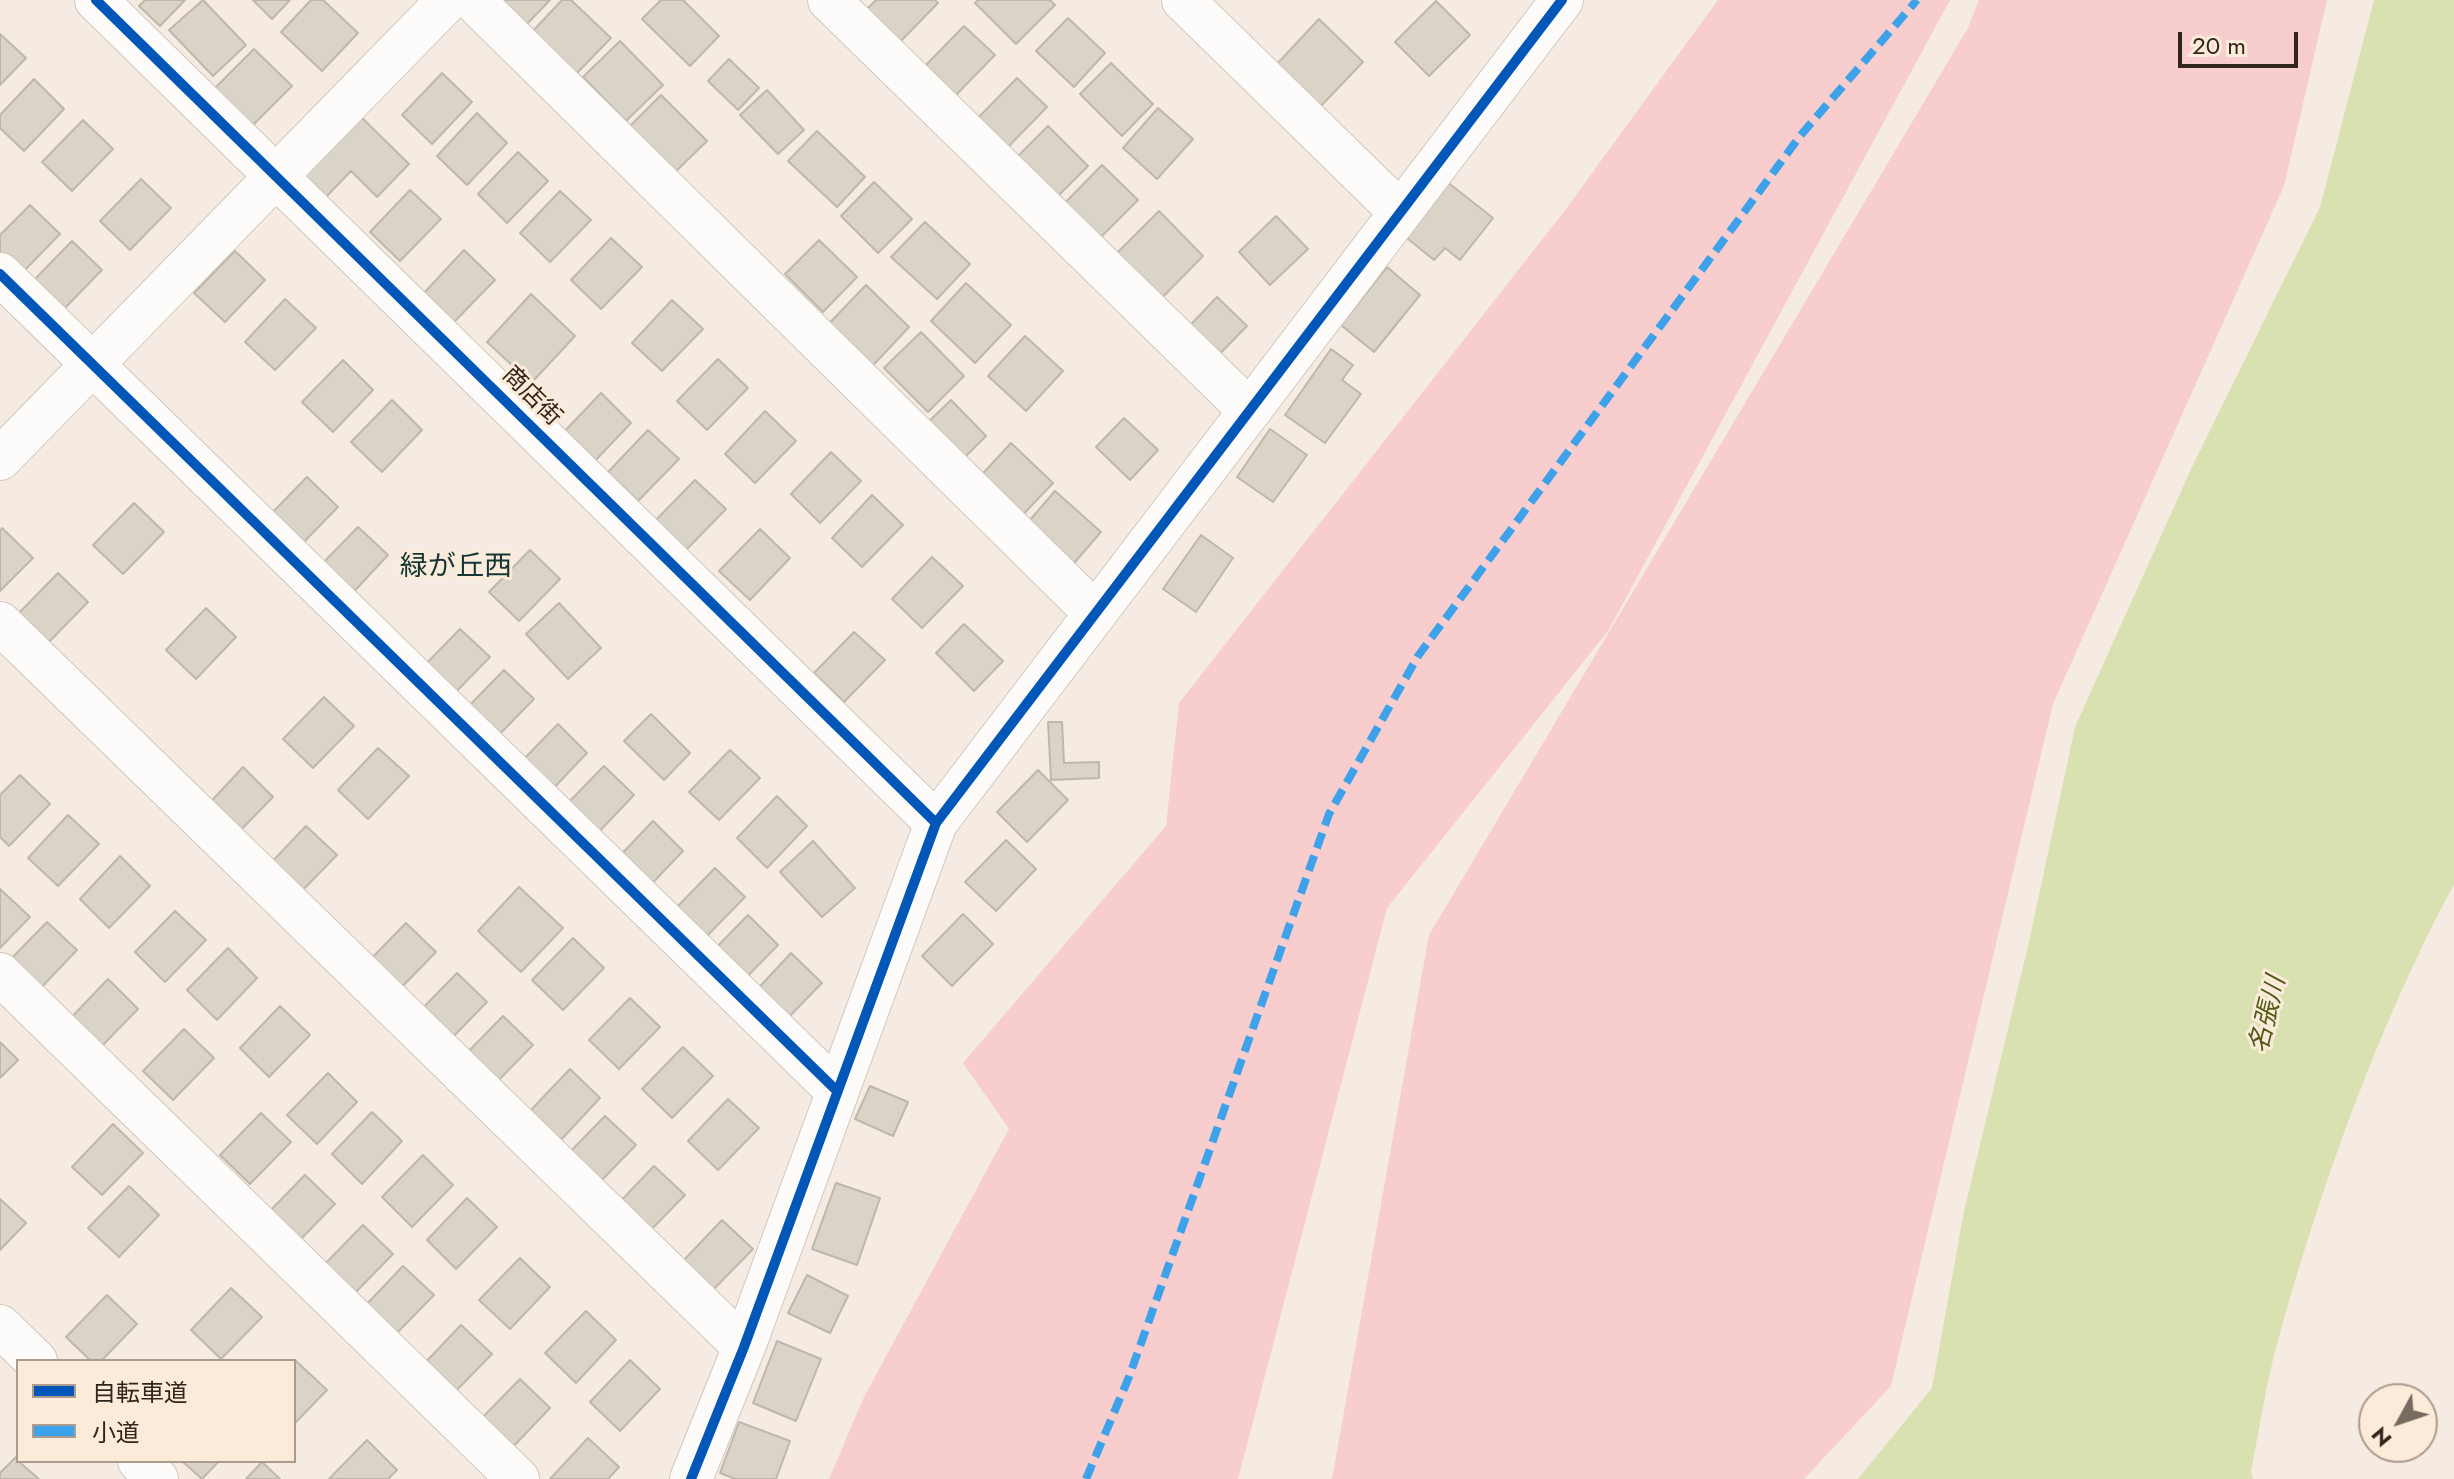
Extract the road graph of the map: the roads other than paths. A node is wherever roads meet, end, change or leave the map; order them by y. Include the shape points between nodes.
1 (96, 0) edge
2 (448, 0) edge
3 (473, 0) edge
4 (829, 0) edge
5 (1183, 0) edge
6 (1552, 4) edge
7 (277, 175) junction
8 (1400, 212) junction
9 (0, 274) edge
10 (93, 364) junction
11 (1250, 411) junction
12 (0, 459) edge
13 (1094, 612) junction
14 (0, 623) edge
15 (936, 823) junction
16 (0, 974) edge
17 (836, 1090) junction
18 (0, 1326) edge
19 (744, 1347) junction
20 (34, 1359) edge
21 (141, 1463) edge
22 (157, 1479) edge
23 (518, 1479) edge
24 (691, 1479) edge

1 - 7 street, 商店街
2 - 7 street
3 - 13 street
4 - 11 street
5 - 8 street
6 - 8 street
7 - 10 street
7 - 15 street, 商店街
8 - 11 street
9 - 10 street
10 - 12 street
10 - 17 street
11 - 13 street
13 - 15 street
14 - 19 street
15 - 17 street
16 - 23 street
17 - 19 street
18 - 20 street
19 - 24 street
21 - 22 street

